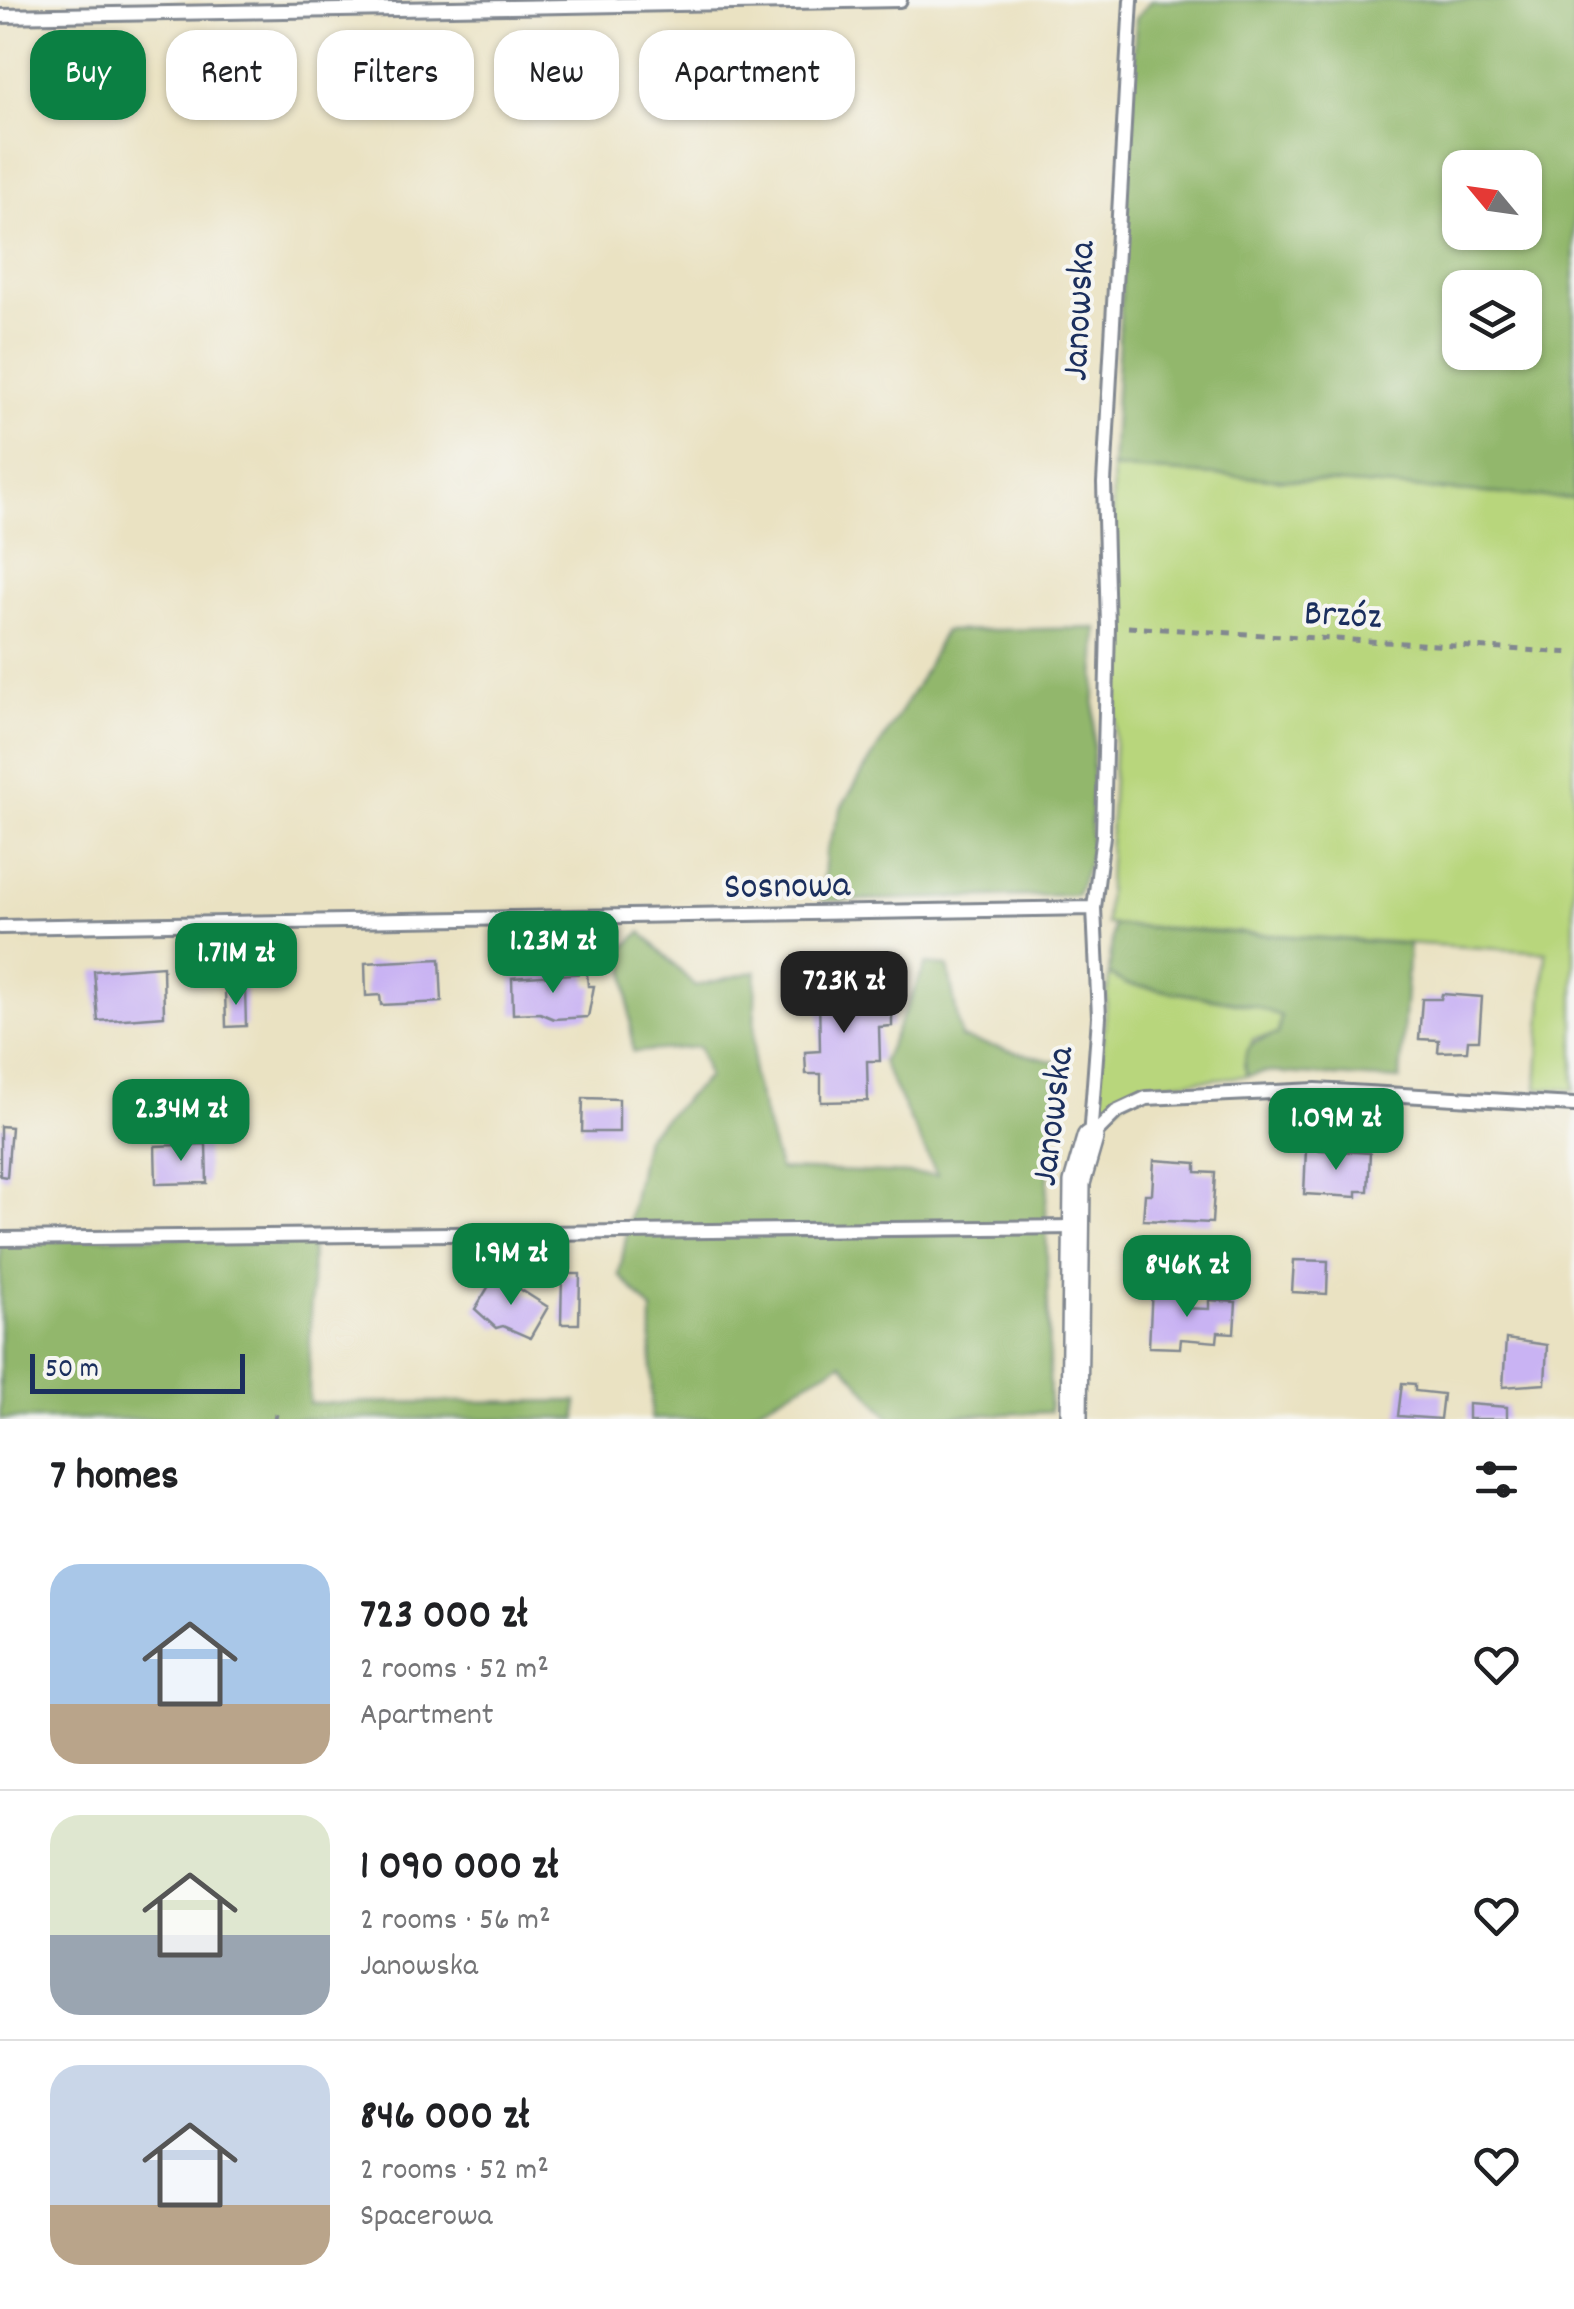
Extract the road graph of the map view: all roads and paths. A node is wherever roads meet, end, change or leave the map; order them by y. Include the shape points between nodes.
1 (900, 0) edge
2 (1131, 0) edge
3 (0, 16) edge
4 (1108, 626) junction
5 (1574, 652) edge
6 (1094, 908) junction
7 (0, 927) edge
8 (1574, 1105) edge
9 (1090, 1138) junction
10 (1076, 1227) junction
11 (0, 1239) edge
12 (1074, 1419) edge

1 - 3 lane
2 - 4 lane, Janowska via 1104,482
4 - 5 path, Brzóz
4 - 6 lane, Janowska
6 - 7 lane, Sosnowa
6 - 9 lane, Janowska via 1099,1017
8 - 9 lane via 1316,1090 1146,1098 1116,1112
9 - 10 street, Janowska via 1077,1183
10 - 11 lane, Janowska
10 - 12 street

